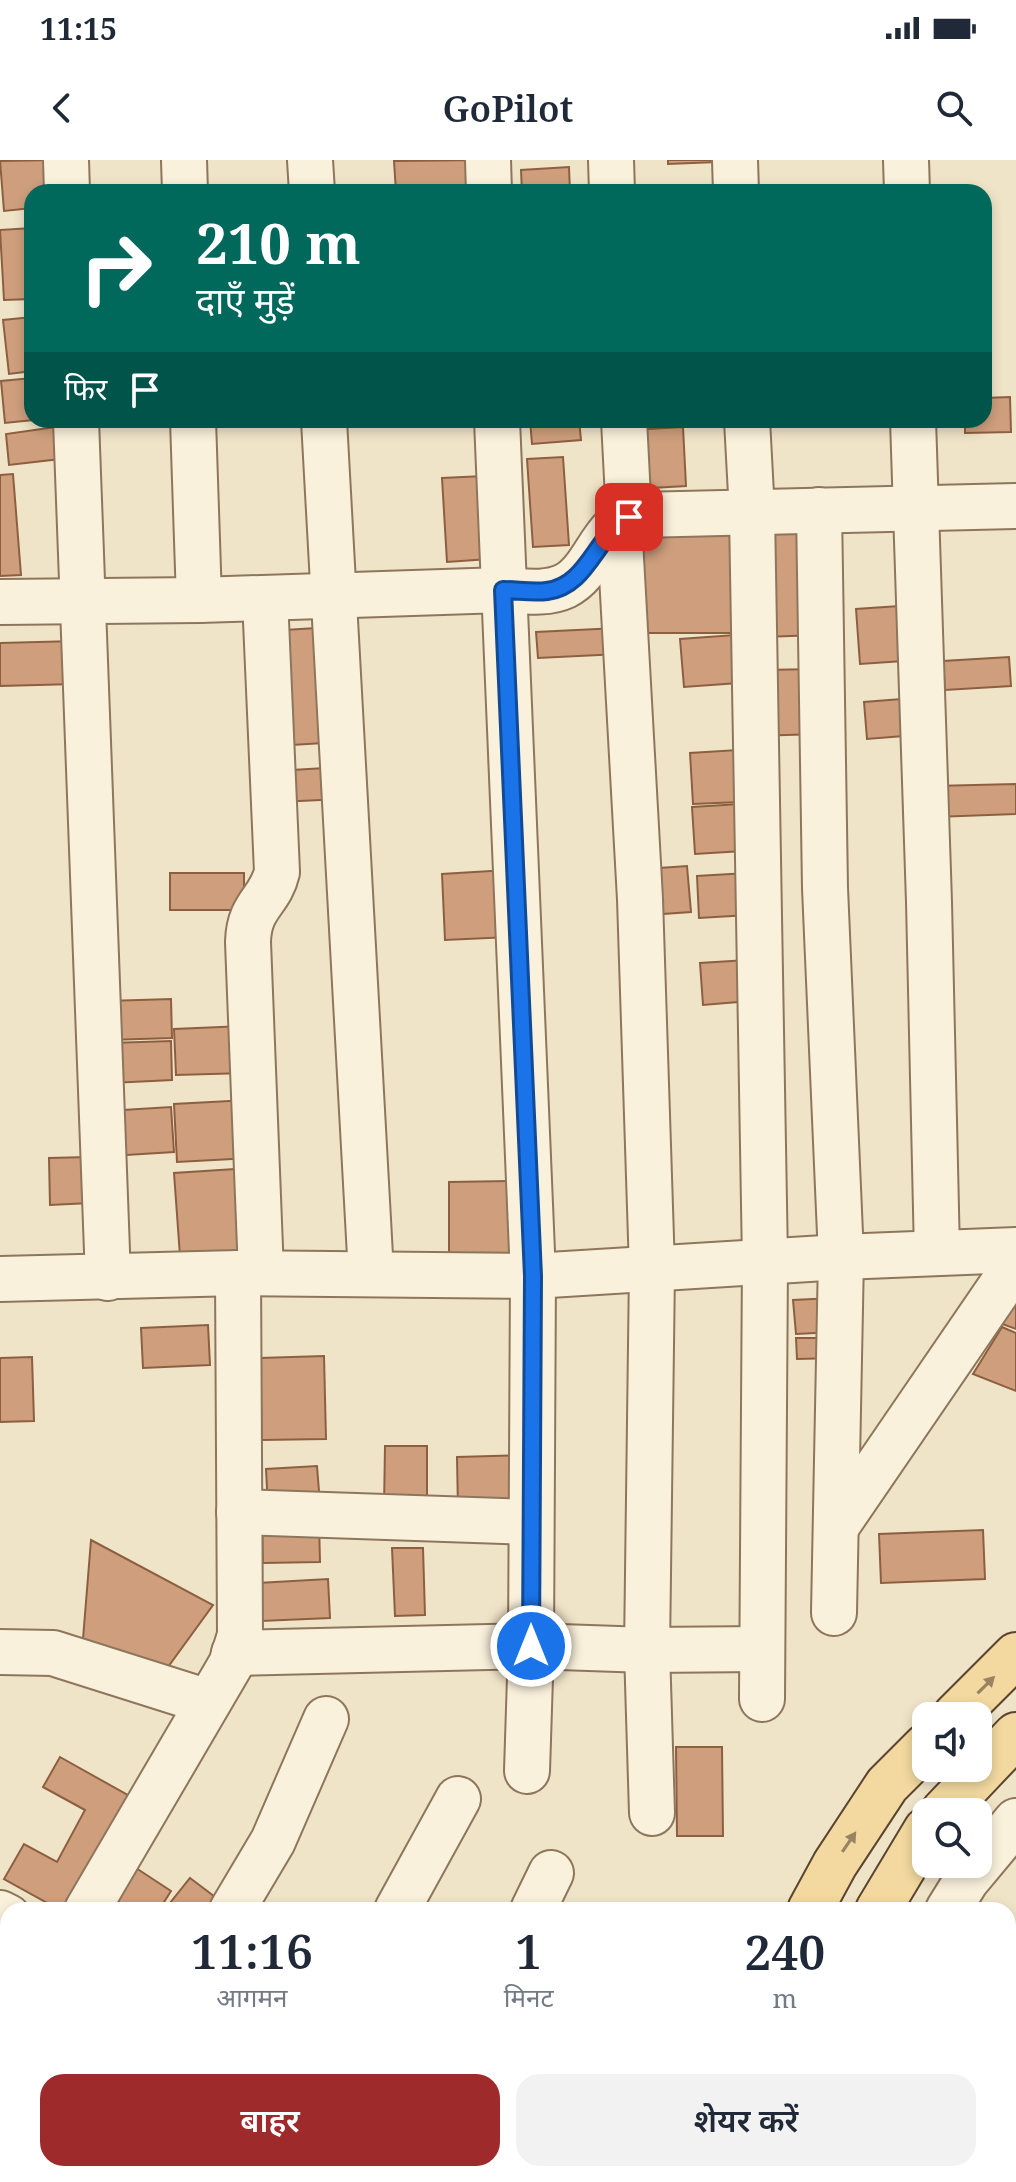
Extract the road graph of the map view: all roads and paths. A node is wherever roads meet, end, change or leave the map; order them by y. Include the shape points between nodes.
1 (66, 160) edge
2 (184, 160) edge
3 (310, 160) edge
4 (488, 160) edge
5 (611, 160) edge
6 (735, 160) edge
7 (906, 160) edge
8 (67, 184) edge
9 (185, 184) edge
10 (312, 184) edge
11 (489, 184) edge
12 (612, 184) edge
13 (736, 184) edge
14 (907, 184) edge
15 (76, 428) edge
16 (193, 428) edge
17 (324, 428) edge
18 (497, 428) edge
19 (624, 428) edge
20 (747, 428) edge
21 (913, 428) edge
22 (1016, 506) edge
23 (916, 508) junction
24 (819, 510) junction
25 (752, 513) junction
26 (624, 519) junction
27 (503, 590) junction
28 (333, 595) junction
29 (265, 598) junction
30 (199, 600) junction
31 (0, 602) edge
32 (83, 602) junction
33 (1016, 1250) edge
34 (937, 1253) junction
35 (841, 1257) junction
36 (765, 1261) junction
37 (1016, 1264) edge
38 (652, 1269) junction
39 (250, 1273) junction
40 (371, 1274) junction
41 (533, 1276) junction
42 (108, 1278) junction
43 (0, 1279) edge
44 (239, 1512) junction
45 (531, 1522) junction
46 (836, 1527) junction
47 (834, 1613) dead end
48 (531, 1646) junction
49 (762, 1649) junction
50 (647, 1650) junction
51 (0, 1652) edge
52 (234, 1653) junction
53 (1016, 1655) edge
54 (762, 1699) dead end
55 (208, 1702) junction
56 (969, 1702) edge
57 (326, 1719) dead end
58 (1016, 1735) edge
59 (912, 1760) edge
60 (527, 1771) dead end
61 (956, 1798) edge
62 (458, 1799) dead end
63 (652, 1813) dead end
64 (1016, 1821) edge
65 (912, 1853) edge
66 (92, 1902) edge
67 (237, 1902) edge
68 (401, 1902) edge
69 (814, 1902) edge
70 (883, 1902) edge
71 (953, 1902) edge
72 (0, 1913) edge
73 (0, 1920) edge

1 - 8 street
2 - 9 street
3 - 10 street
4 - 11 street
5 - 12 street
6 - 13 street
7 - 14 street
15 - 32 street
16 - 30 street
17 - 28 street
18 - 27 street
19 - 26 street
20 - 25 street
21 - 23 street
22 - 23 street
23 - 24 street
23 - 34 street
24 - 25 street
24 - 35 street via 825,888
25 - 26 street
25 - 36 street
26 - 27 street via 566,585 546,591
26 - 38 street
27 - 28 street
27 - 41 street
28 - 29 street
28 - 40 street
29 - 30 street
29 - 39 street via 277,872 273,887 250,919 248,942
30 - 32 street
31 - 32 street
32 - 42 street
33 - 34 street
34 - 35 street
35 - 36 street
35 - 46 street
36 - 38 street
36 - 49 street
37 - 46 street
38 - 41 street
38 - 50 street
39 - 40 street
39 - 42 street
39 - 44 street
40 - 41 street
41 - 45 street
42 - 43 street
44 - 45 street
44 - 52 street via 240,1635
45 - 48 street
46 - 47 street
48 - 50 street
48 - 52 street
48 - 60 street
49 - 50 street
49 - 54 street
50 - 63 street
51 - 55 street via 53,1653
52 - 55 street
56 -> 53 main road
55 - 66 street
57 - 67 street via 273,1841
58 - 61 main road
69 -> 59 main road via 887,1785
62 - 68 street
64 - 71 street
65 - 70 main road
72 - 73 street

